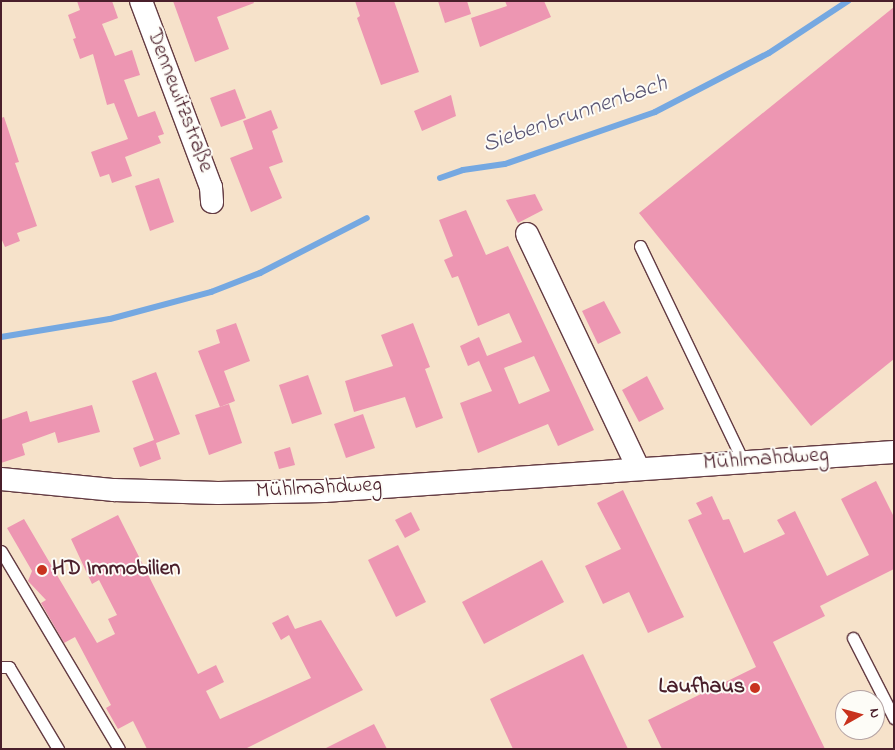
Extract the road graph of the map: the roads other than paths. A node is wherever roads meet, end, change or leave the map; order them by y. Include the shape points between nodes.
1 (141, 1) edge
2 (212, 202) dead end
3 (527, 234) dead end
4 (640, 246) dead end
5 (894, 452) edge
6 (743, 462) junction
7 (638, 468) junction
8 (1, 479) edge
9 (1, 551) edge
10 (852, 638) dead end
11 (1, 667) edge
12 (894, 718) edge
13 (58, 749) edge
14 (119, 749) edge

1 - 2 street, Dennewitzstraße via 211,186
3 - 7 street
4 - 6 lane
5 - 6 street, Mühlmahdweg
6 - 7 street, Mühlmahdweg
7 - 8 street, Mühlmahdweg via 324,491 227,493 114,490
9 - 14 lane
10 - 12 lane
11 - 13 lane via 9,667

